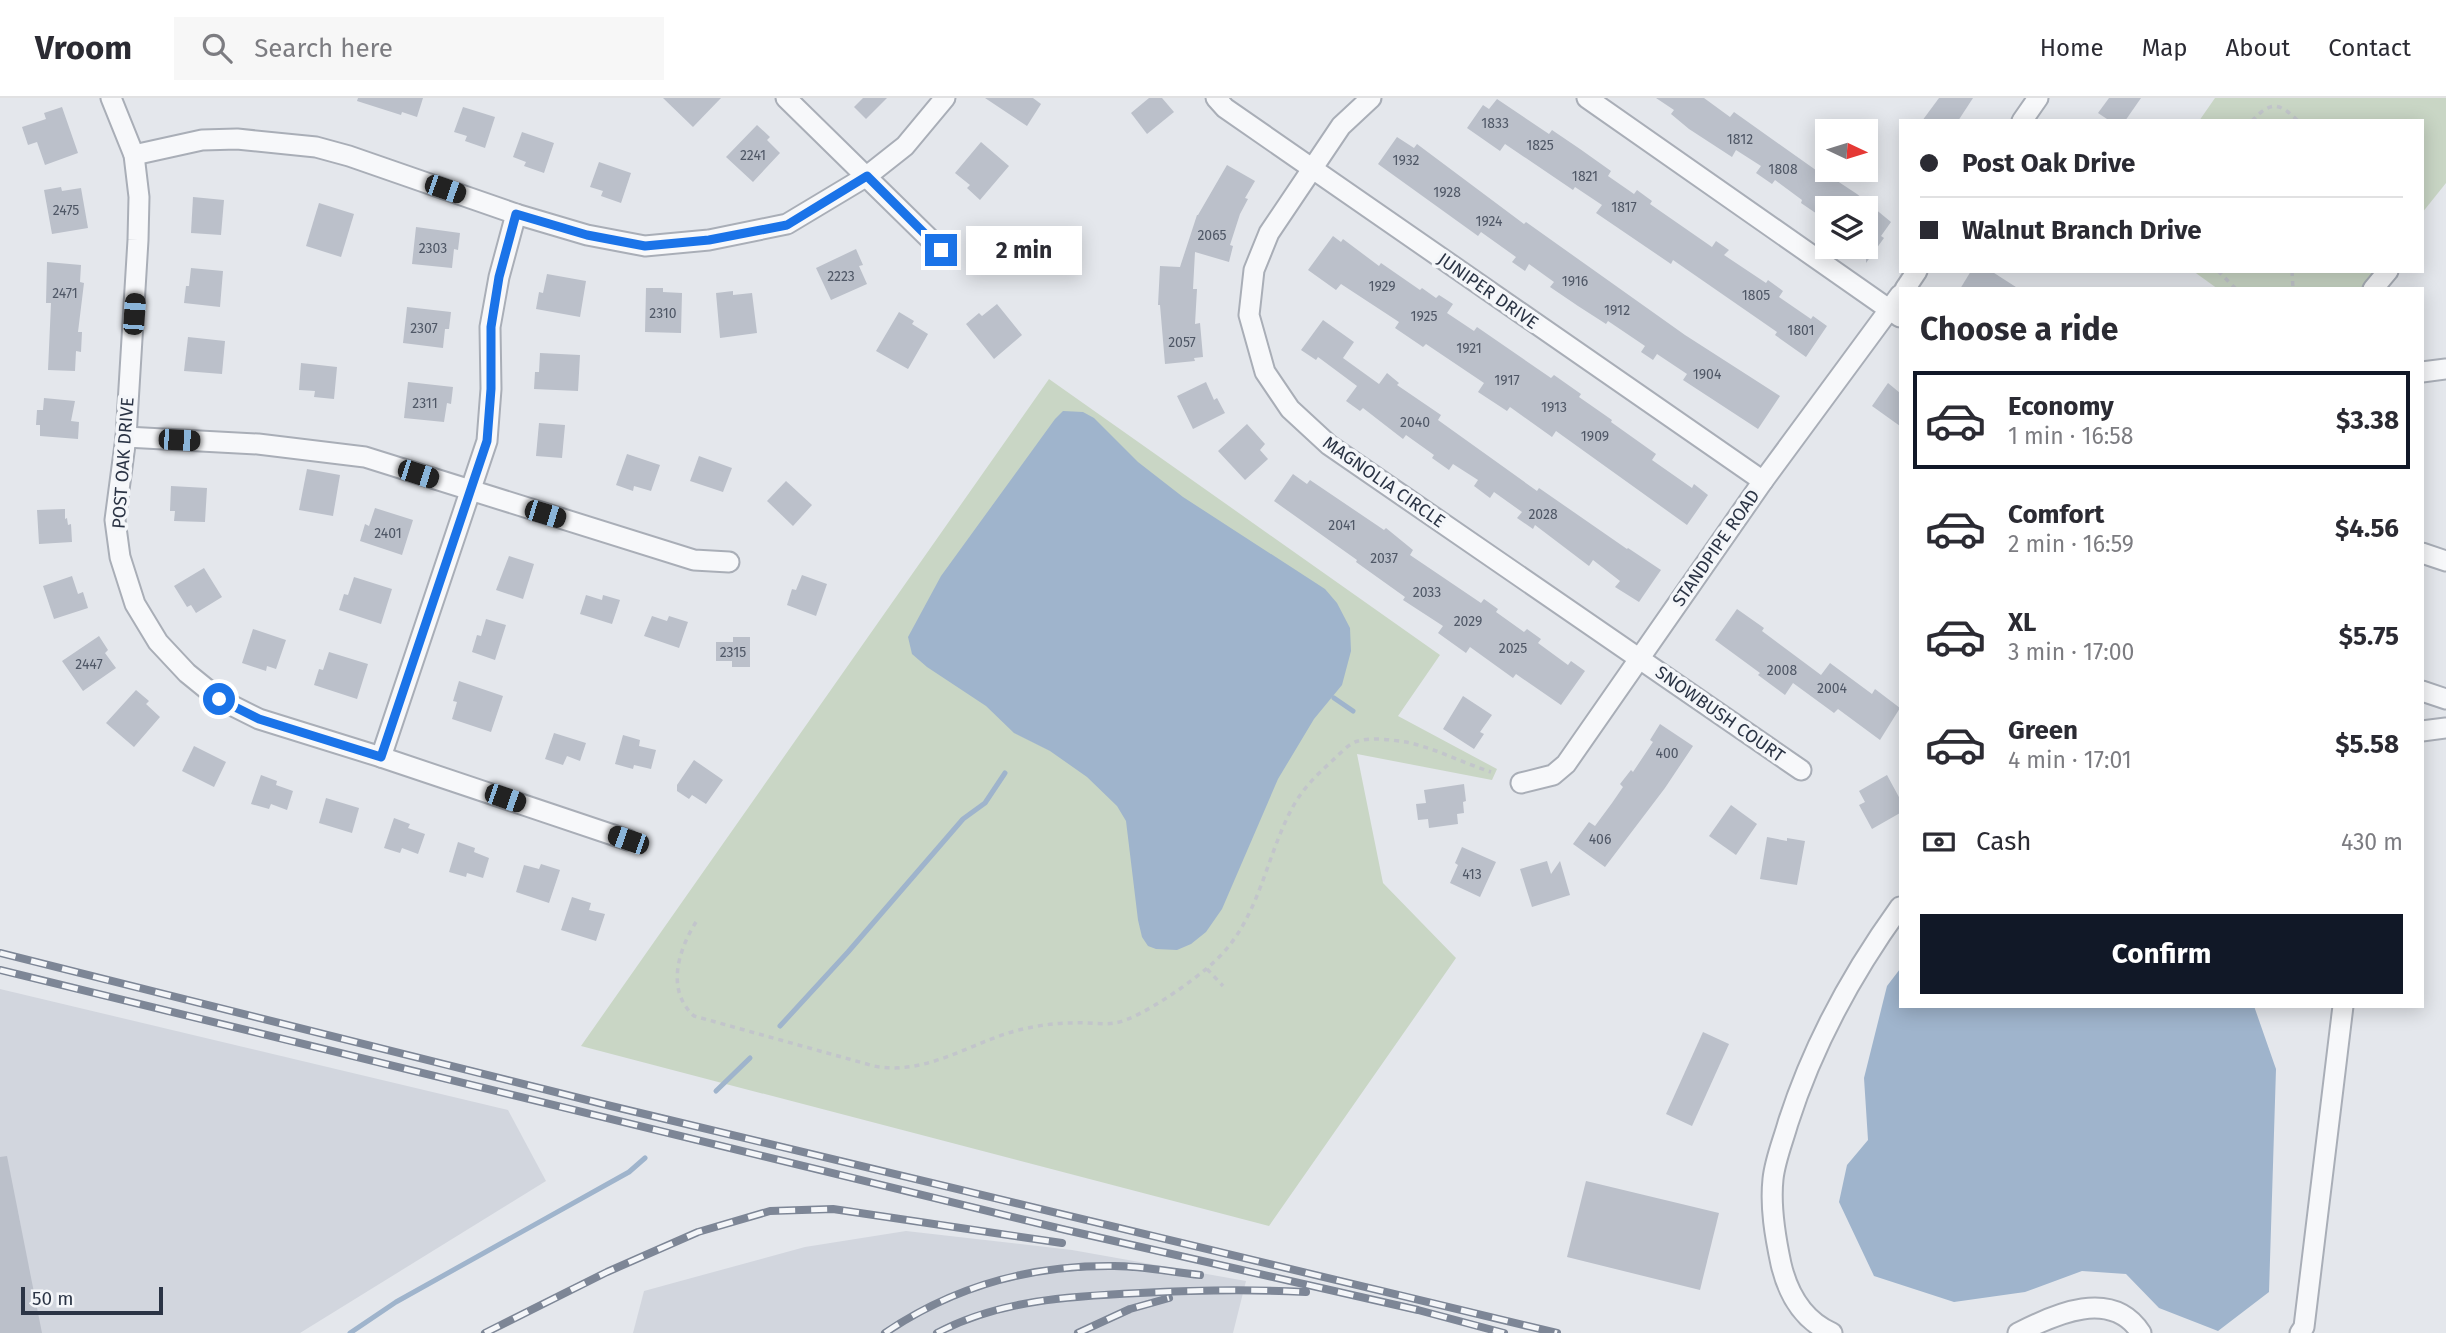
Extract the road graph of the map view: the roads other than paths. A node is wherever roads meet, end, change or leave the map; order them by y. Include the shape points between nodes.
1 (111, 98) edge
2 (786, 98) edge
3 (945, 98) edge
4 (1216, 98) edge
5 (1371, 98) edge
6 (1587, 98) edge
7 (2038, 98) edge
8 (2023, 119) edge
9 (134, 155) junction
10 (1312, 169) junction
11 (867, 176) junction
12 (516, 214) junction
13 (941, 250) dead end
14 (2386, 273) edge
15 (2376, 287) edge
16 (1897, 308) edge
17 (2446, 369) edge
18 (2424, 372) edge
19 (126, 437) junction
20 (1763, 481) junction
21 (471, 491) junction
22 (2424, 553) edge
23 (2446, 561) edge
24 (729, 562) dead end
25 (1639, 658) junction
26 (2424, 692) edge
27 (2446, 699) edge
28 (2446, 728) edge
29 (2424, 731) edge
30 (381, 757) junction
31 (1801, 770) dead end
32 (1521, 783) dead end
33 (628, 840) dead end
34 (1899, 909) edge
35 (2343, 1008) edge
36 (1832, 1333) edge
37 (2018, 1333) edge
38 (2141, 1333) edge
39 (2300, 1333) edge

1 - 9 street, POST OAK DRIVE
2 - 11 street
3 - 11 street via 905,146
4 - 10 street, JUNIPER DRIVE
5 - 10 street, MAGNOLIA CIRCLE via 1340,126
6 - 16 street
7 - 8 street
9 - 12 street via 202,140 237,138 316,147
9 - 19 street, POST OAK DRIVE via 138,240
10 - 20 street, JUNIPER DRIVE
10 - 25 street, MAGNOLIA CIRCLE via 1269,233 1254,270 1249,315 1271,382 1290,410 1329,446
11 - 12 street via 787,225 709,240 645,246
11 - 13 street
12 - 21 street via 491,327 487,441
14 - 15 street
16 - 20 street, STANDPIPE ROAD
17 - 18 street
19 - 21 street via 258,444 365,457
19 - 30 street, POST OAK DRIVE via 115,520 120,557 135,604 158,642 219,699 259,719
20 - 25 street, STANDPIPE ROAD
21 - 24 street via 694,560
21 - 30 street
22 - 23 street
25 - 31 street, SNOWBUSH COURT
25 - 32 street, STANDPIPE ROAD via 1566,764 1553,775
26 - 27 street
28 - 29 street
30 - 33 street, POST OAK DRIVE
34 - 36 street via 1821,1040 1800,1088 1773,1178 1777,1246 1792,1298 1806,1315
35 - 39 street
37 - 38 street via 2068,1310 2087,1307 2123,1316

